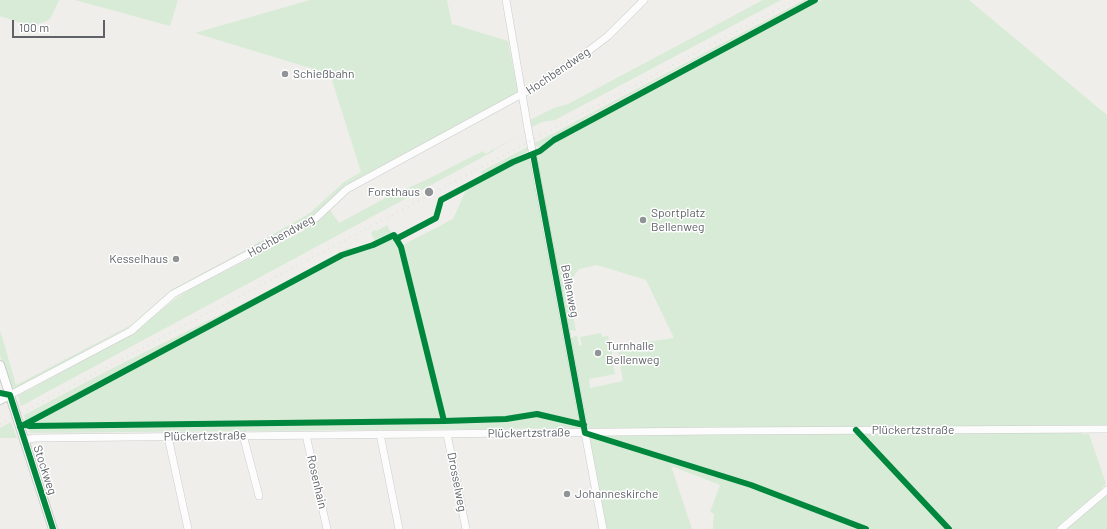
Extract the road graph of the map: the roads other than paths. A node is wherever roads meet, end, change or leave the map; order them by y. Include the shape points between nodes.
1 (506, 0) edge
2 (644, 0) edge
3 (523, 94) junction
4 (0, 365) edge
5 (10, 395) junction
6 (0, 400) edge
7 (1107, 428) edge
8 (585, 433) junction
9 (380, 434) junction
10 (447, 434) junction
11 (243, 435) junction
12 (306, 435) junction
13 (168, 436) junction
14 (24, 440) junction
15 (1107, 490) edge
16 (259, 496) dead end
17 (53, 529) edge
18 (188, 529) edge
19 (327, 529) edge
20 (399, 529) edge
21 (466, 529) edge
22 (603, 529) edge
23 (1060, 529) edge

1 - 3 street, Bellenweg
2 - 3 street, Hochbendweg via 608,36
3 - 5 street, Hochbendweg via 347,189 316,218 173,294 132,331
3 - 8 street, Bellenweg
4 - 5 street, Stockweg
5 - 6 street
5 - 14 street, Stockweg
7 - 8 street, Plückertzstraße
8 - 10 street, Plückertzstraße
8 - 22 street, Bellenweg
9 - 10 street, Plückertzstraße
9 - 12 street, Plückertzstraße
9 - 20 street
10 - 21 street, Drosselweg
11 - 12 street, Plückertzstraße
11 - 13 street, Plückertzstraße
11 - 16 street
12 - 19 street, Rosenhain
13 - 14 street, Plückertzstraße
13 - 18 street
14 - 17 street, Stockweg
15 - 23 street

